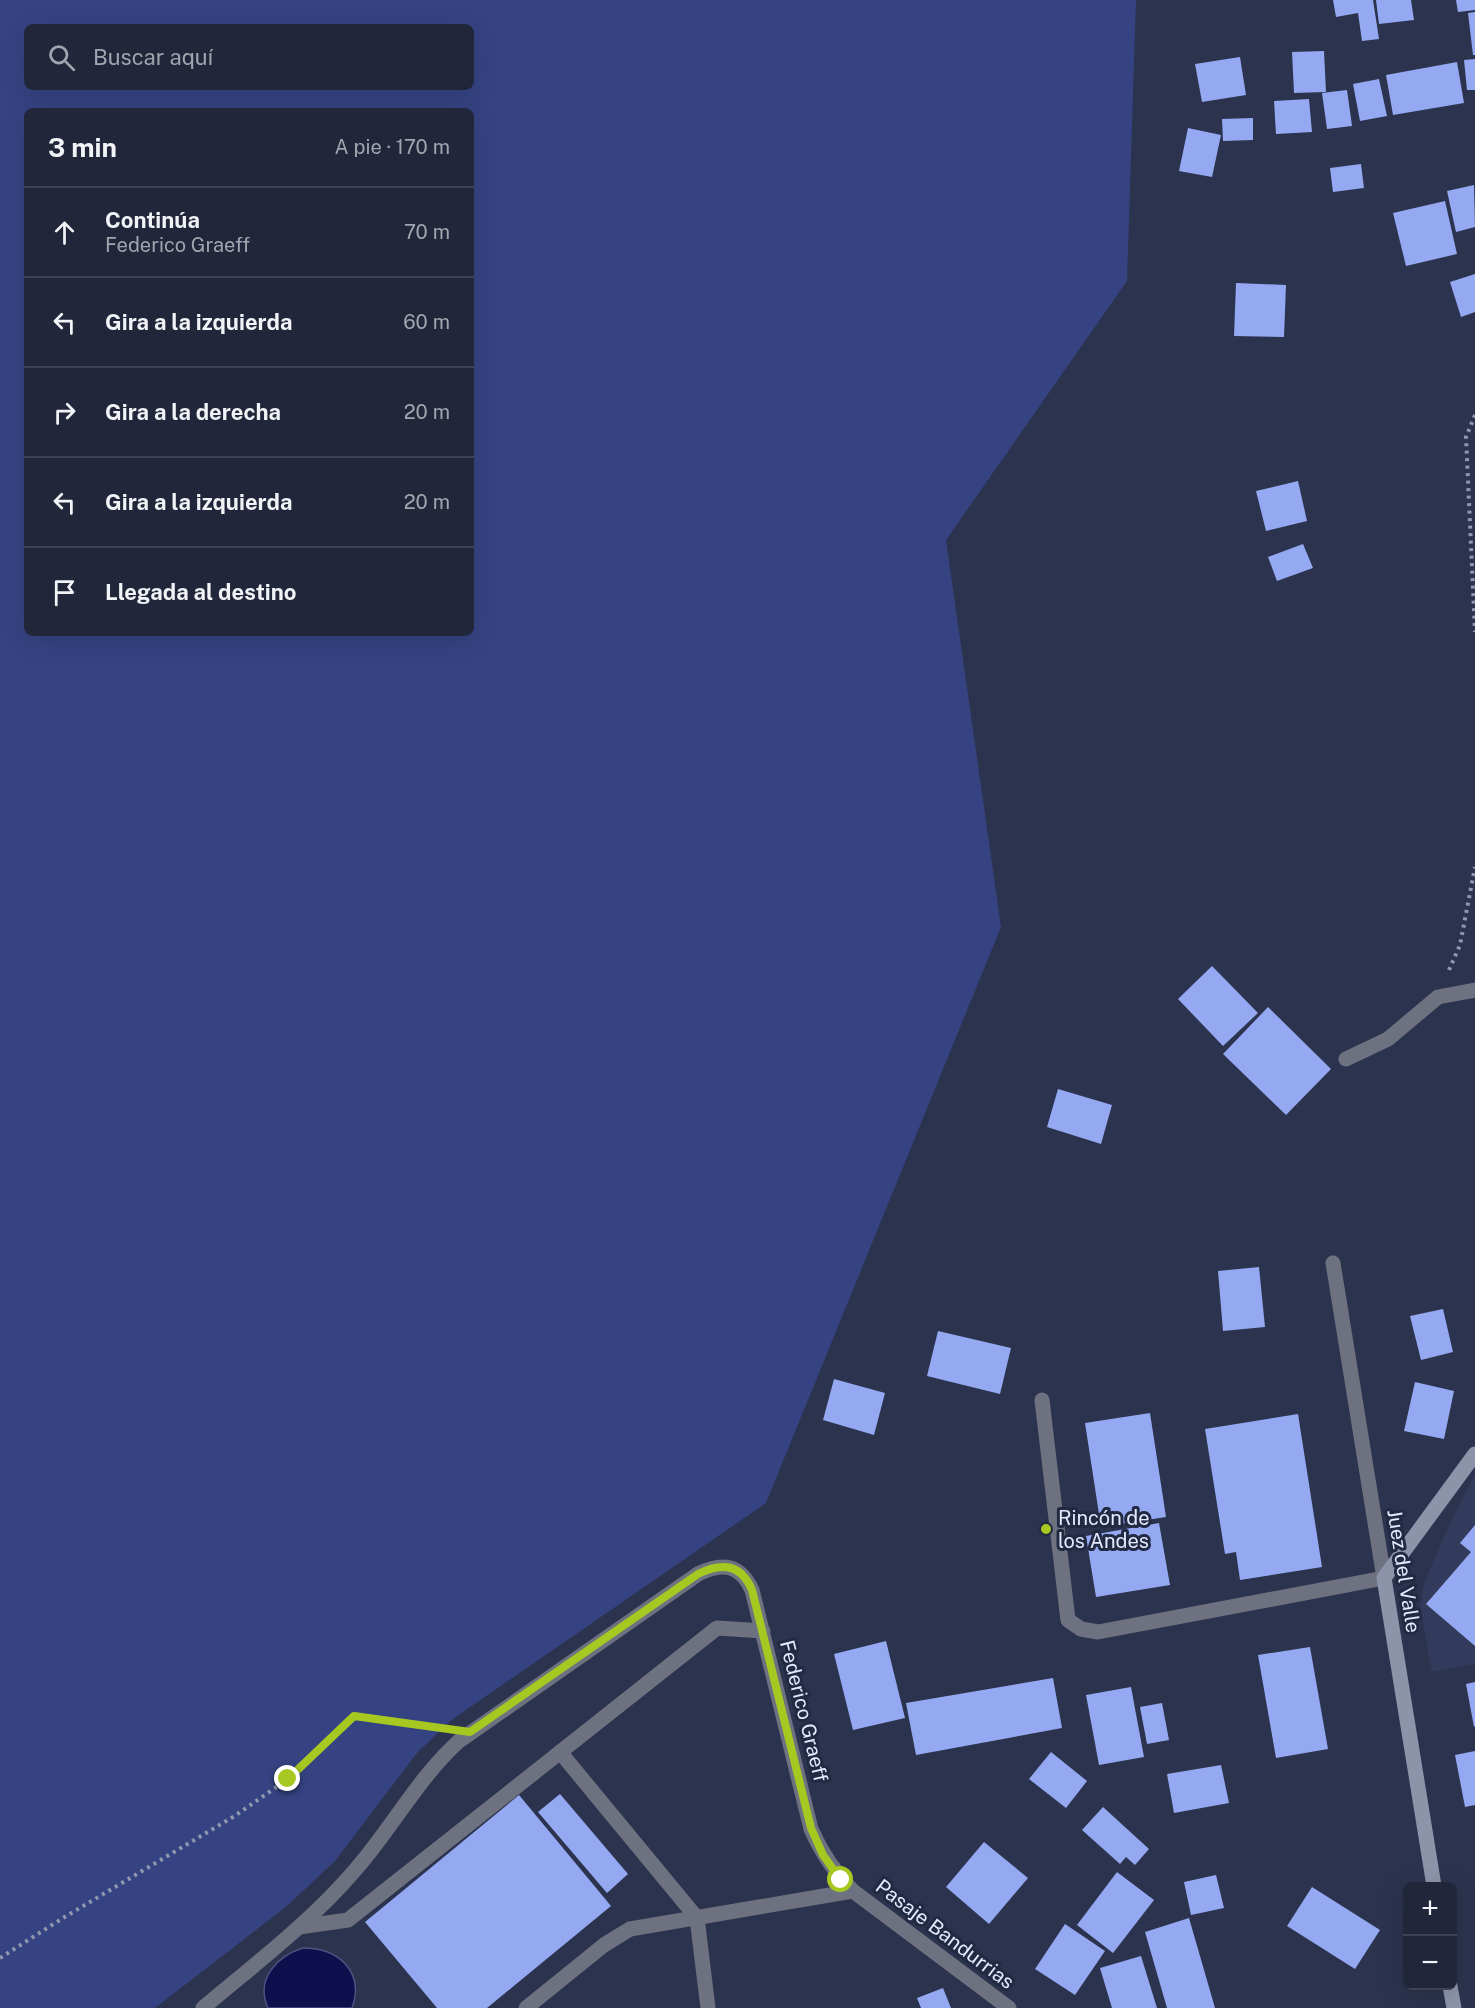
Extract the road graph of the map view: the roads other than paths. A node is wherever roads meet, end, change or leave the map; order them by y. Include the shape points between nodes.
1 (1475, 990) edge
2 (1346, 1059) dead end
3 (1333, 1263) dead end
4 (1042, 1400) dead end
5 (1475, 1454) edge
6 (1384, 1578) junction
7 (763, 1631) junction
8 (561, 1752) junction
9 (831, 1868) joint
10 (1433, 1882) edge
11 (853, 1891) junction
12 (698, 1918) junction
13 (299, 1927) junction
14 (1450, 1990) edge
15 (1451, 2007) edge
16 (203, 2008) edge
17 (526, 2008) edge
18 (708, 2008) edge
19 (1009, 2008) edge

1 - 2 street via 1438,997 1388,1039
3 - 6 street, Juez del Valle
4 - 6 street via 1068,1620 1081,1629 1098,1632
5 - 6 main road
6 - 10 main road, Juez del Valle
7 - 8 street via 717,1628
7 - 9 street, Federico Graeff via 811,1828
7 - 13 street, Federico Graeff via 742,1573 721,1566 698,1574 470,1732 438,1762 358,1867
8 - 12 street
8 - 13 street via 348,1920
9 - 11 street, Pasaje Bandurrias
11 - 12 street
11 - 19 street, Pasaje Bandurrias
12 - 17 street via 630,1929
12 - 18 street
13 - 16 street
14 - 15 main road

